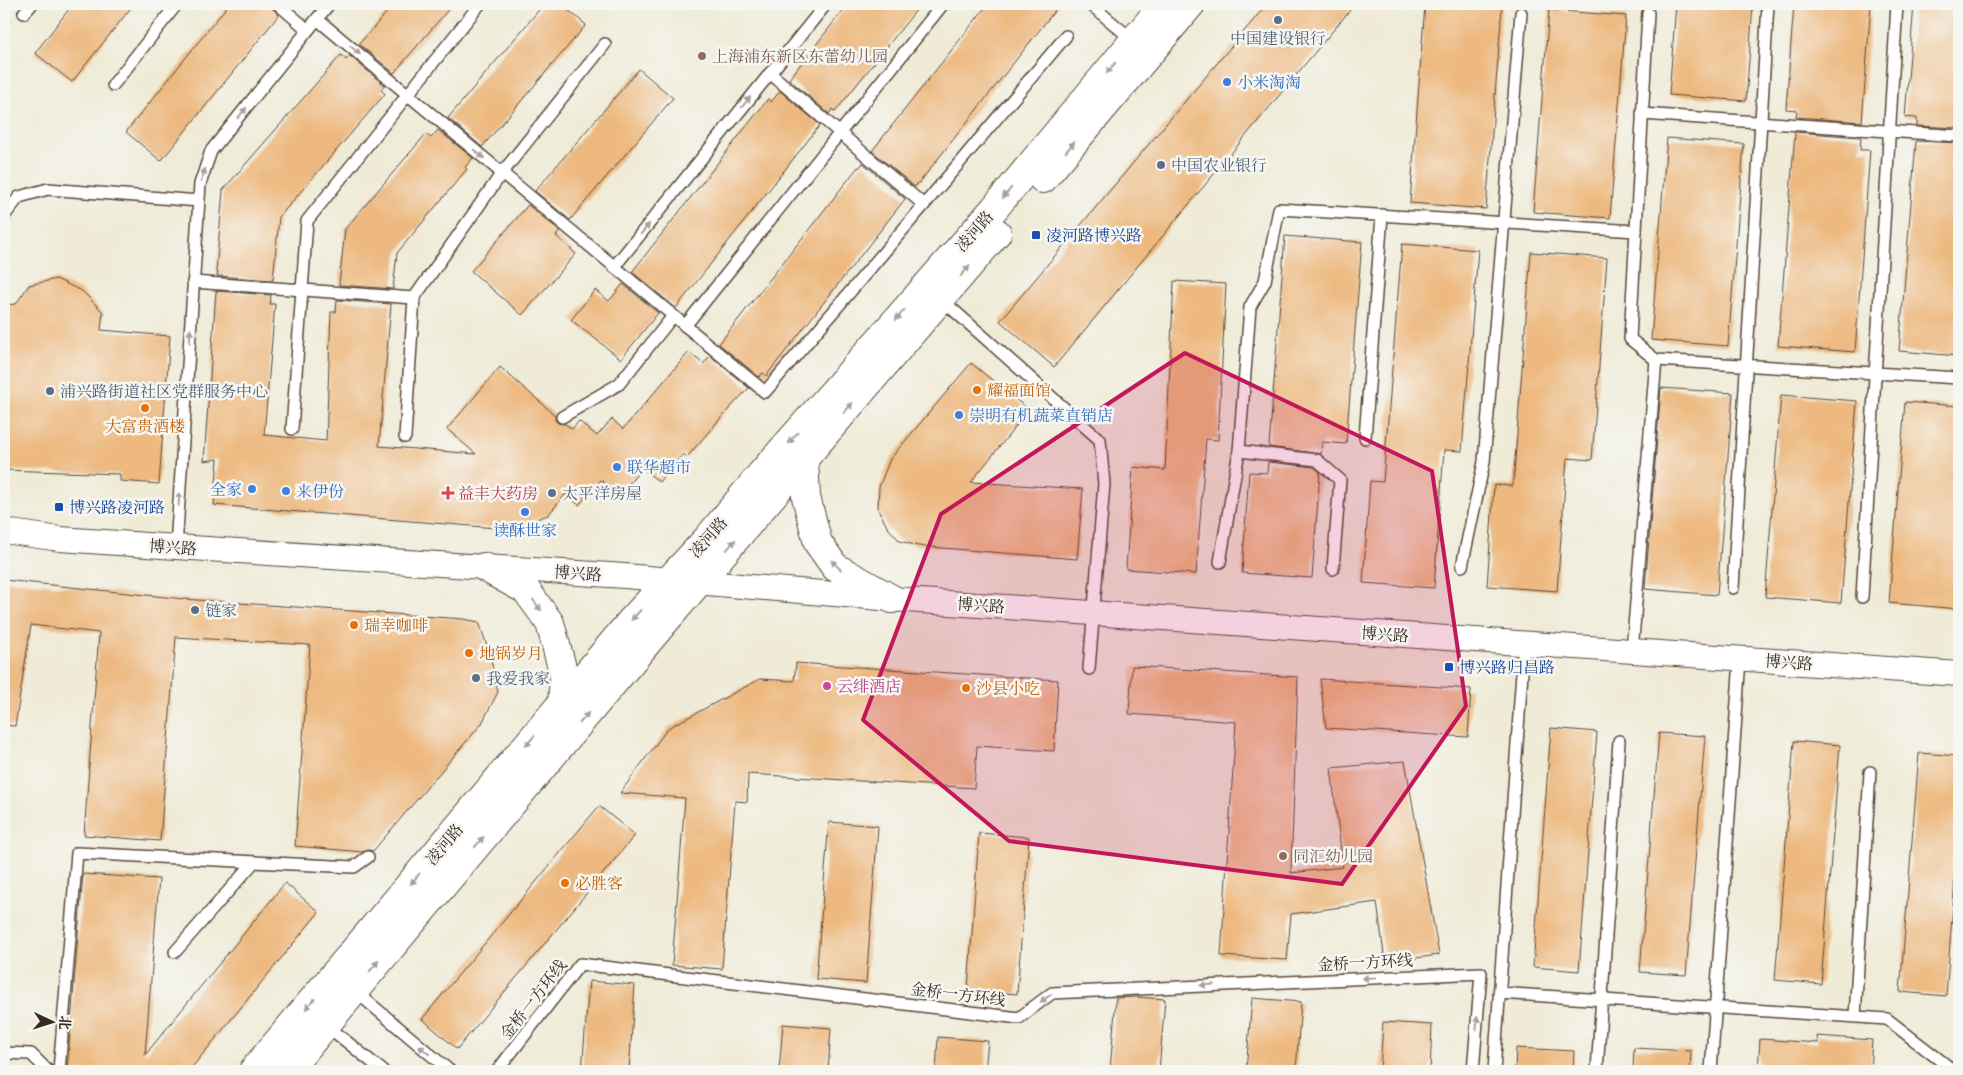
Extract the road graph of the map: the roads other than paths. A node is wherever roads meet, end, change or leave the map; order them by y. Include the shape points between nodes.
1 (177, 4) edge
2 (278, 4) edge
3 (329, 4) edge
4 (480, 4) edge
5 (826, 4) edge
6 (943, 4) edge
7 (1090, 4) edge
8 (1164, 4) edge
9 (1191, 4) edge
10 (1768, 4) edge
11 (1897, 4) edge
12 (1521, 13) dead end
13 (1648, 13) dead end
14 (317, 19) junction
15 (308, 30) junction
16 (1066, 36) dead end
17 (1134, 41) junction
18 (605, 44) dead end
19 (770, 73) junction
20 (113, 84) dead end
21 (408, 95) junction
22 (1642, 114) junction
23 (1761, 122) junction
24 (1890, 131) junction
25 (839, 133) junction
26 (1959, 136) edge
27 (502, 173) junction
28 (199, 201) junction
29 (924, 205) junction
30 (1382, 215) junction
31 (4, 216) edge
32 (1504, 223) junction
33 (1636, 231) junction
34 (614, 267) junction
35 (193, 282) junction
36 (302, 290) junction
37 (414, 298) junction
38 (941, 299) junction
39 (673, 316) junction
40 (685, 326) junction
41 (1656, 360) junction
42 (1746, 366) junction
43 (1875, 373) junction
44 (1959, 378) edge
45 (562, 417) dead end
46 (292, 429) dead end
47 (405, 437) dead end
48 (1365, 438) dead end
49 (1239, 451) junction
50 (804, 459) junction
51 (4, 532) edge
52 (176, 547) junction
53 (1220, 562) dead end
54 (1462, 566) dead end
55 (484, 567) junction
56 (1333, 569) dead end
57 (669, 580) junction
58 (699, 582) junction
59 (1734, 588) dead end
60 (1862, 597) dead end
61 (892, 599) junction
62 (1095, 613) junction
63 (1524, 644) junction
64 (1632, 651) junction
65 (1740, 659) junction
66 (1089, 669) dead end
67 (1959, 674) edge
68 (562, 704) junction
69 (1620, 740) dead end
70 (1870, 772) dead end
71 (368, 857) dead end
72 (254, 862) junction
73 (176, 952) dead end
74 (354, 990) junction
75 (1499, 993) junction
76 (1602, 1000) junction
77 (1716, 1007) junction
78 (1855, 1016) junction
79 (326, 1024) junction
80 (4, 1053) edge
81 (48, 1071) edge
82 (59, 1071) edge
83 (253, 1071) edge
84 (287, 1071) edge
85 (383, 1071) edge
86 (450, 1071) edge
87 (497, 1071) edge
88 (1474, 1071) edge
89 (1494, 1071) edge
90 (1597, 1071) edge
91 (1711, 1071) edge
92 (1954, 1071) edge

1 - 20 lane
2 - 15 lane
3 - 14 lane
4 - 21 lane
5 - 19 lane
6 - 25 lane
7 - 17 lane
8 - 17 street, 凌河路
38 -> 9 street, 凌河路
10 - 23 lane
11 - 24 lane
12 - 32 lane
13 - 22 lane
14 - 15 lane
14 -> 21 lane
28 -> 15 lane via 200,184 211,151
16 - 29 lane
17 -> 57 street, 凌河路 via 994,209
18 - 27 lane
19 - 25 lane
34 -> 19 lane
21 -> 27 lane
21 - 36 lane via 307,221
22 - 23 lane
22 - 33 lane
23 - 24 lane
23 - 42 lane
24 - 26 lane
24 - 43 lane
25 - 29 lane
25 - 40 lane
27 - 34 lane
27 - 37 lane
28 - 31 lane via 48,189 19,197
28 - 35 lane
29 - 40 lane via 764,392
30 - 32 lane
30 - 48 lane
30 - 49 lane via 1278,209 1265,281 1250,307
32 - 33 lane
32 - 54 lane via 1484,462
33 - 41 lane via 1630,339
34 - 39 lane
35 - 36 lane
52 -> 35 lane
36 - 37 lane
36 - 46 lane
37 - 47 lane
50 -> 38 street, 凌河路
38 - 62 lane via 1100,440 1104,484
39 - 40 lane
39 - 45 lane via 619,384
41 - 42 lane
41 - 64 lane
42 - 43 lane
42 - 59 lane
43 - 44 lane
43 - 60 lane
49 - 53 lane
49 - 56 lane via 1317,460 1340,480
58 -> 50 street, 凌河路
61 -> 50 street via 835,567 818,543 806,498
51 - 52 street, 博兴路
52 - 55 street, 博兴路
55 - 57 street, 博兴路
55 -> 68 street via 526,590 550,623 564,675
57 - 58 street, 博兴路
57 -> 68 street, 凌河路 via 630,621
58 - 61 street, 博兴路
74 -> 58 street, 凌河路
61 - 62 street, 博兴路
62 - 63 street, 博兴路
62 - 66 lane
63 - 64 street, 博兴路
63 - 75 lane
64 - 65 street, 博兴路
65 - 67 street, 博兴路
65 - 77 lane
68 -> 83 street, 凌河路
69 - 76 lane
70 - 78 lane
71 - 72 lane via 354,867
72 - 73 lane
72 - 82 lane via 76,853
74 - 79 street, 凌河路
86 -> 74 lane
75 - 76 lane
75 - 89 lane
76 - 77 lane
76 - 90 lane
77 - 78 lane
77 - 91 lane
78 - 92 lane via 1887,1019
79 - 84 street, 凌河路
79 - 85 lane
80 - 81 lane via 31,1054
88 -> 87 lane, 金桥一方环线 via 1481,973 1052,993 1020,1018 580,964

